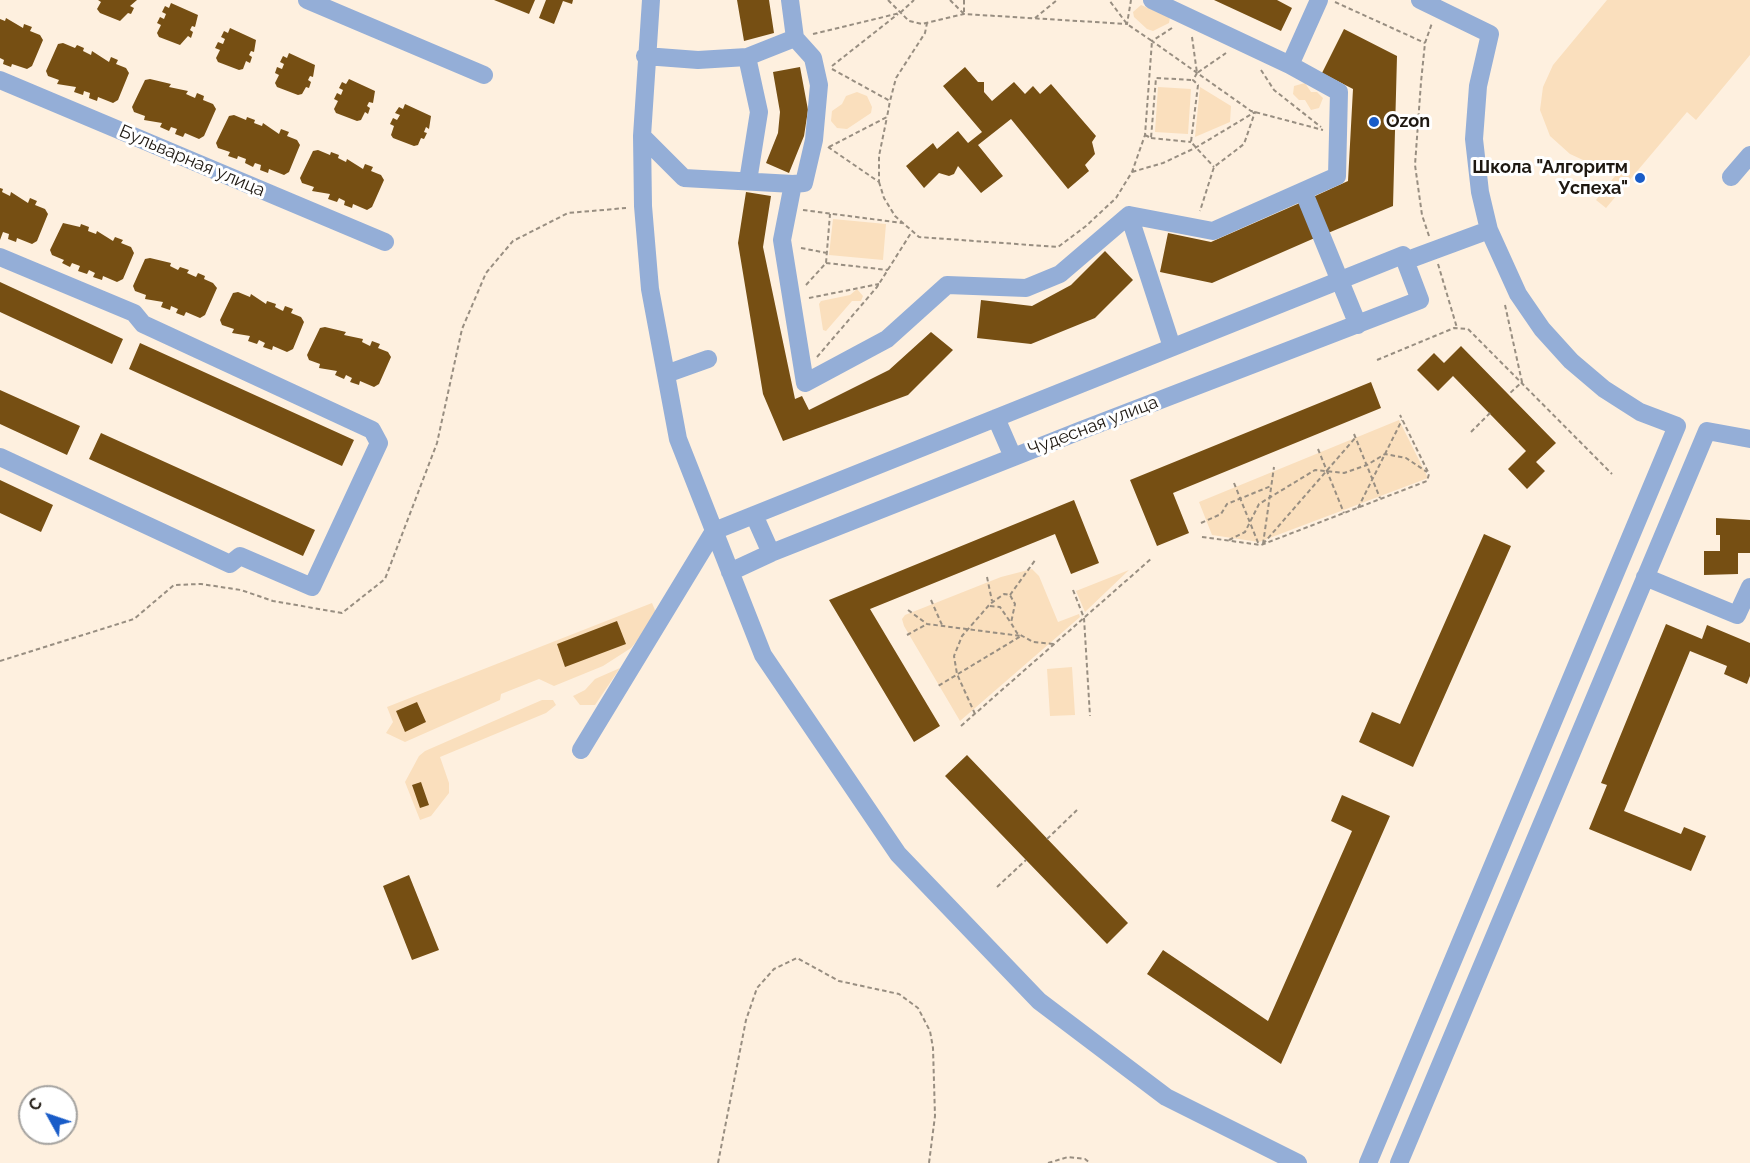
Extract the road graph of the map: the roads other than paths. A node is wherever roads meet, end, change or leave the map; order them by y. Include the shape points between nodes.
1 (307, 0) edge
2 (651, 0) edge
3 (790, 0) edge
4 (1152, 0) edge
5 (1319, 0) edge
6 (1420, 0) edge
7 (795, 38) junction
8 (645, 56) junction
9 (747, 57) junction
10 (1290, 65) junction
11 (484, 75) dead end
12 (0, 80) edge
13 (642, 136) junction
14 (1750, 155) edge
15 (1731, 177) dead end
16 (748, 181) junction
17 (793, 184) junction
18 (1304, 193) junction
19 (1130, 215) junction
20 (1489, 230) junction
21 (385, 242) dead end
22 (0, 257) edge
23 (1405, 261) junction
24 (1340, 279) junction
25 (1358, 325) junction
26 (1172, 346) junction
27 (708, 359) dead end
28 (666, 374) junction
29 (996, 418) junction
30 (1750, 439) edge
31 (0, 457) edge
32 (1013, 457) junction
33 (754, 515) junction
34 (714, 531) junction
35 (771, 553) junction
36 (730, 572) junction
37 (1645, 577) junction
38 (1750, 587) edge
39 (581, 750) dead end
40 (1298, 1163) edge
41 (1368, 1163) edge
42 (1399, 1163) edge

1 - 11 street
2 - 8 street
3 - 7 street
4 - 10 street
5 - 10 street
6 - 20 street via 1491,34 1478,86 1474,139
7 - 9 street
7 - 17 street via 813,58 819,85 820,149 804,183
8 - 9 street via 698,60
8 - 13 street
9 - 16 street via 759,112
10 - 18 street via 1339,92 1337,176
12 - 21 street, Бульварная улица
13 - 16 street via 684,178
13 - 28 street via 650,289
14 - 15 street
16 - 17 street
17 - 19 street via 783,245 805,383 887,339 947,285 1026,288 1060,274
18 - 19 street via 1213,231
18 - 24 street
19 - 26 street
20 - 23 street
20 - 41 street via 1518,294 1571,361 1640,412 1677,426
22 - 31 street via 134,314 143,324 372,430 378,443 312,587 240,556 230,564
23 - 24 street via 1402,255
23 - 25 street, Чудесная улица via 1420,300
24 - 25 street
24 - 26 street
25 - 32 street, Чудесная улица
26 - 29 street
27 - 28 street
28 - 34 street via 678,439
29 - 32 street
29 - 33 street
30 - 37 street via 1707,432
32 - 35 street, Чудесная улица
33 - 34 street
33 - 35 street
34 - 36 street
34 - 39 street
35 - 36 street, Чудесная улица
36 - 40 street via 763,655 898,854 1039,1001 1166,1097
37 - 38 street via 1737,615
37 - 42 street

